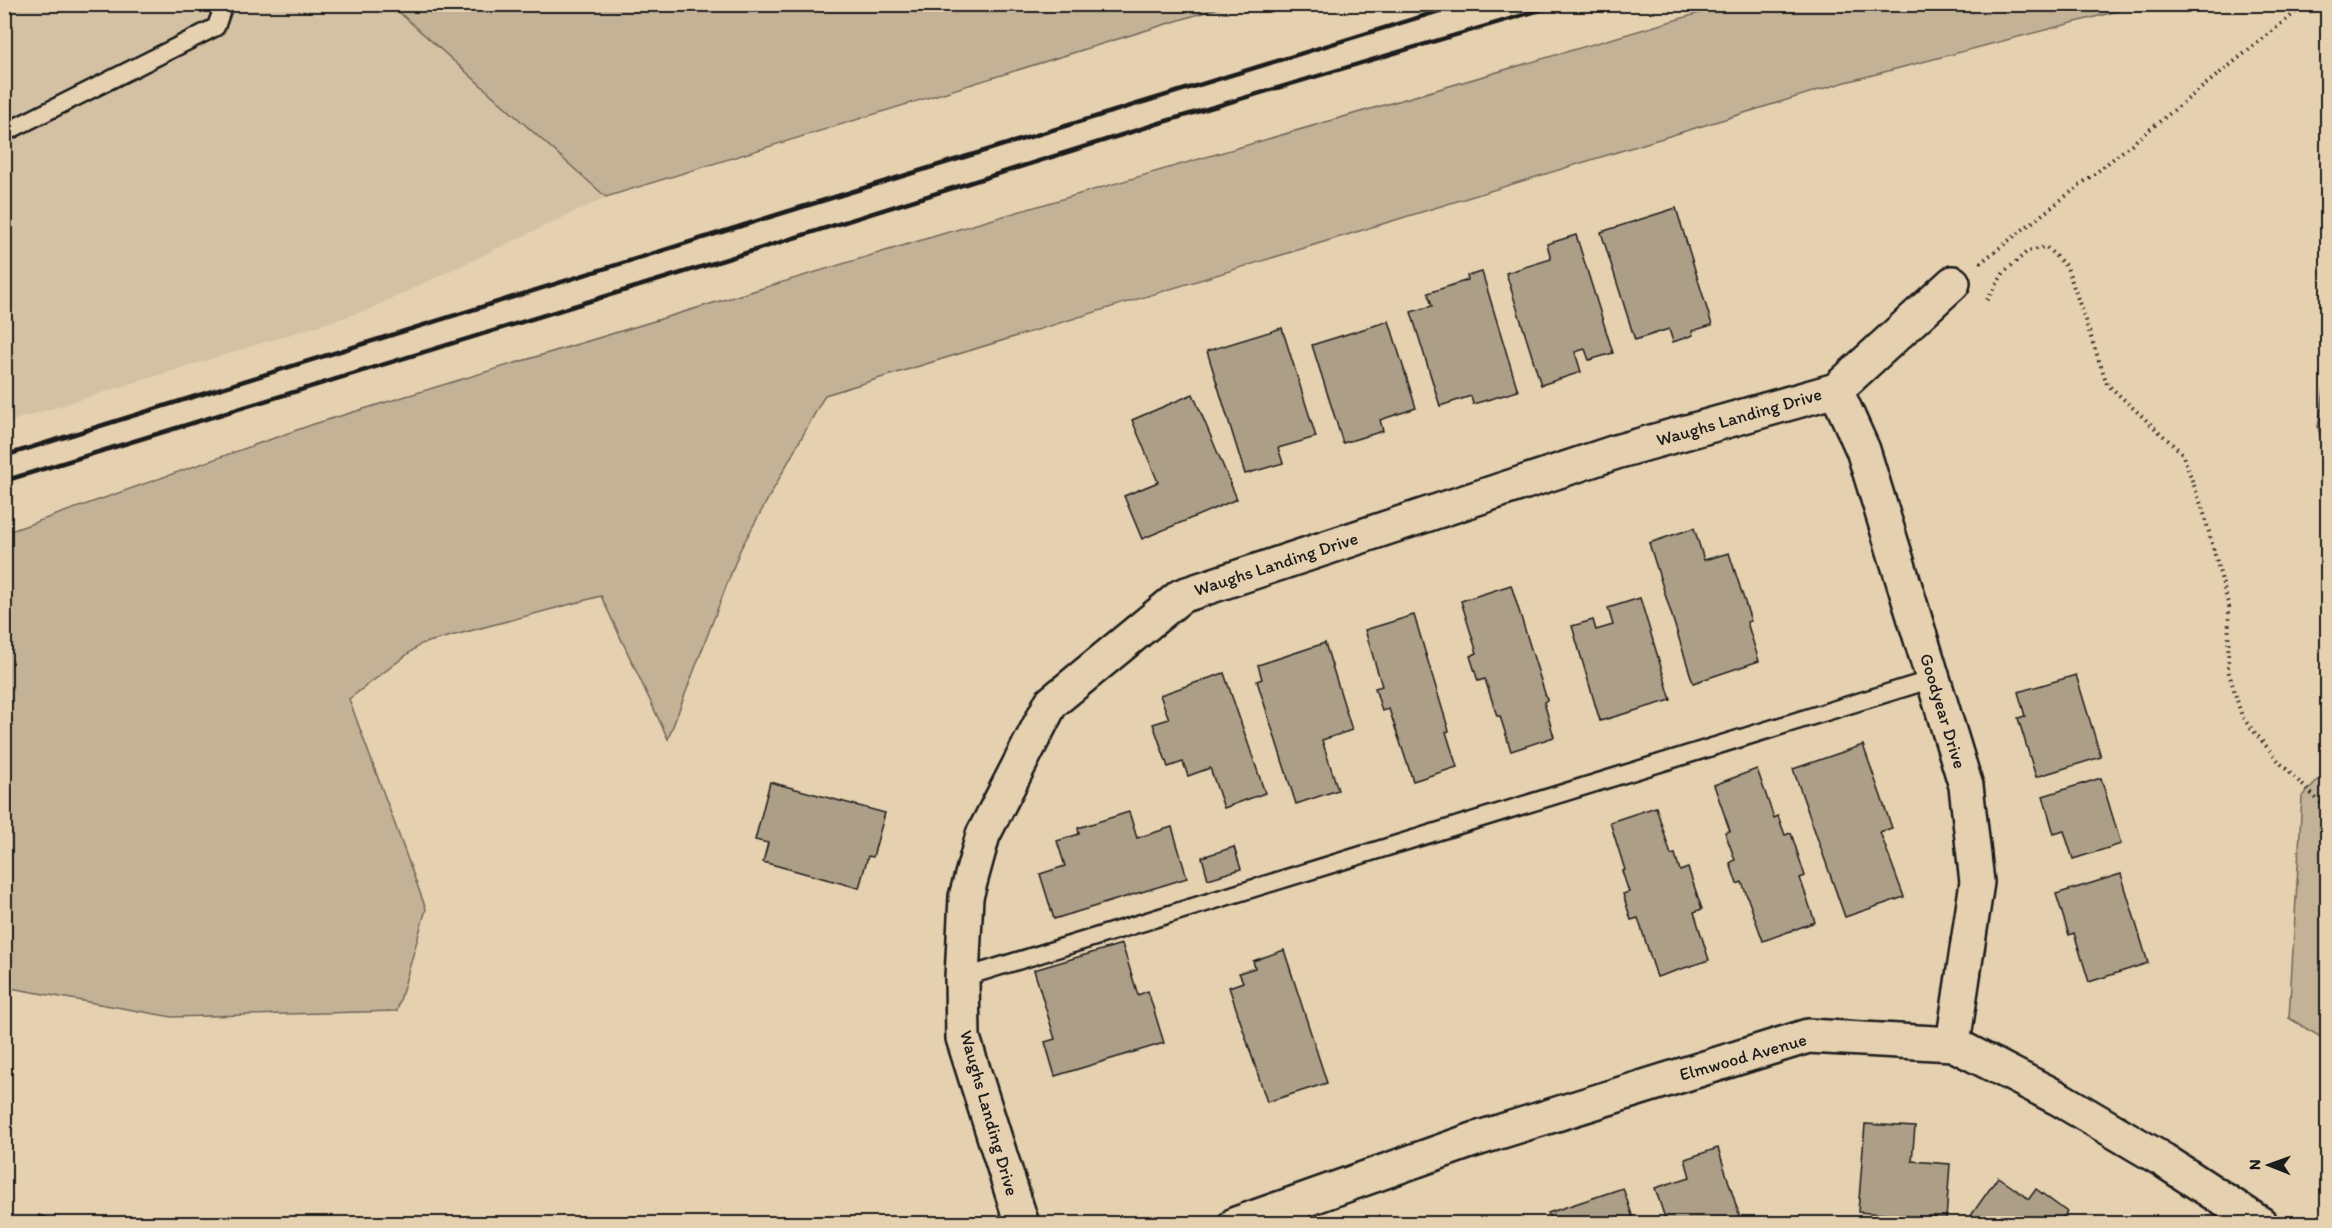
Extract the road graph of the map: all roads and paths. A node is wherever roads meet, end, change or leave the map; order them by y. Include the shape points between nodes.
1 (224, 4) edge
2 (2306, 4) edge
3 (4, 134) edge
4 (1953, 284) joint
5 (1985, 303) dead end
6 (1836, 390) junction
7 (1933, 679) junction
8 (2328, 810) edge
9 (962, 978) junction
10 (1953, 1044) junction
11 (1022, 1224) edge
12 (1236, 1224) edge
13 (2261, 1224) edge

1 - 3 lane via 216,27
2 - 4 path
4 - 6 street, Waughs Landing Drive
5 - 8 path via 2004,272 2028,251 2046,247 2067,267 2107,384 2182,453 2203,510 2229,608 2228,670 2242,717 2281,764
6 - 7 street, Goodyear Drive via 1863,450
6 - 9 street, Waughs Landing Drive via 1616,452 1181,596 1051,703 983,835 966,897
7 - 9 lane
7 - 10 street, Goodyear Drive via 1966,786 1977,882
9 - 11 street, Waughs Landing Drive via 963,1038
10 - 12 street, Elmwood Avenue via 1808,1036 1473,1140
10 - 13 street, Elmwood Avenue via 2058,1098

